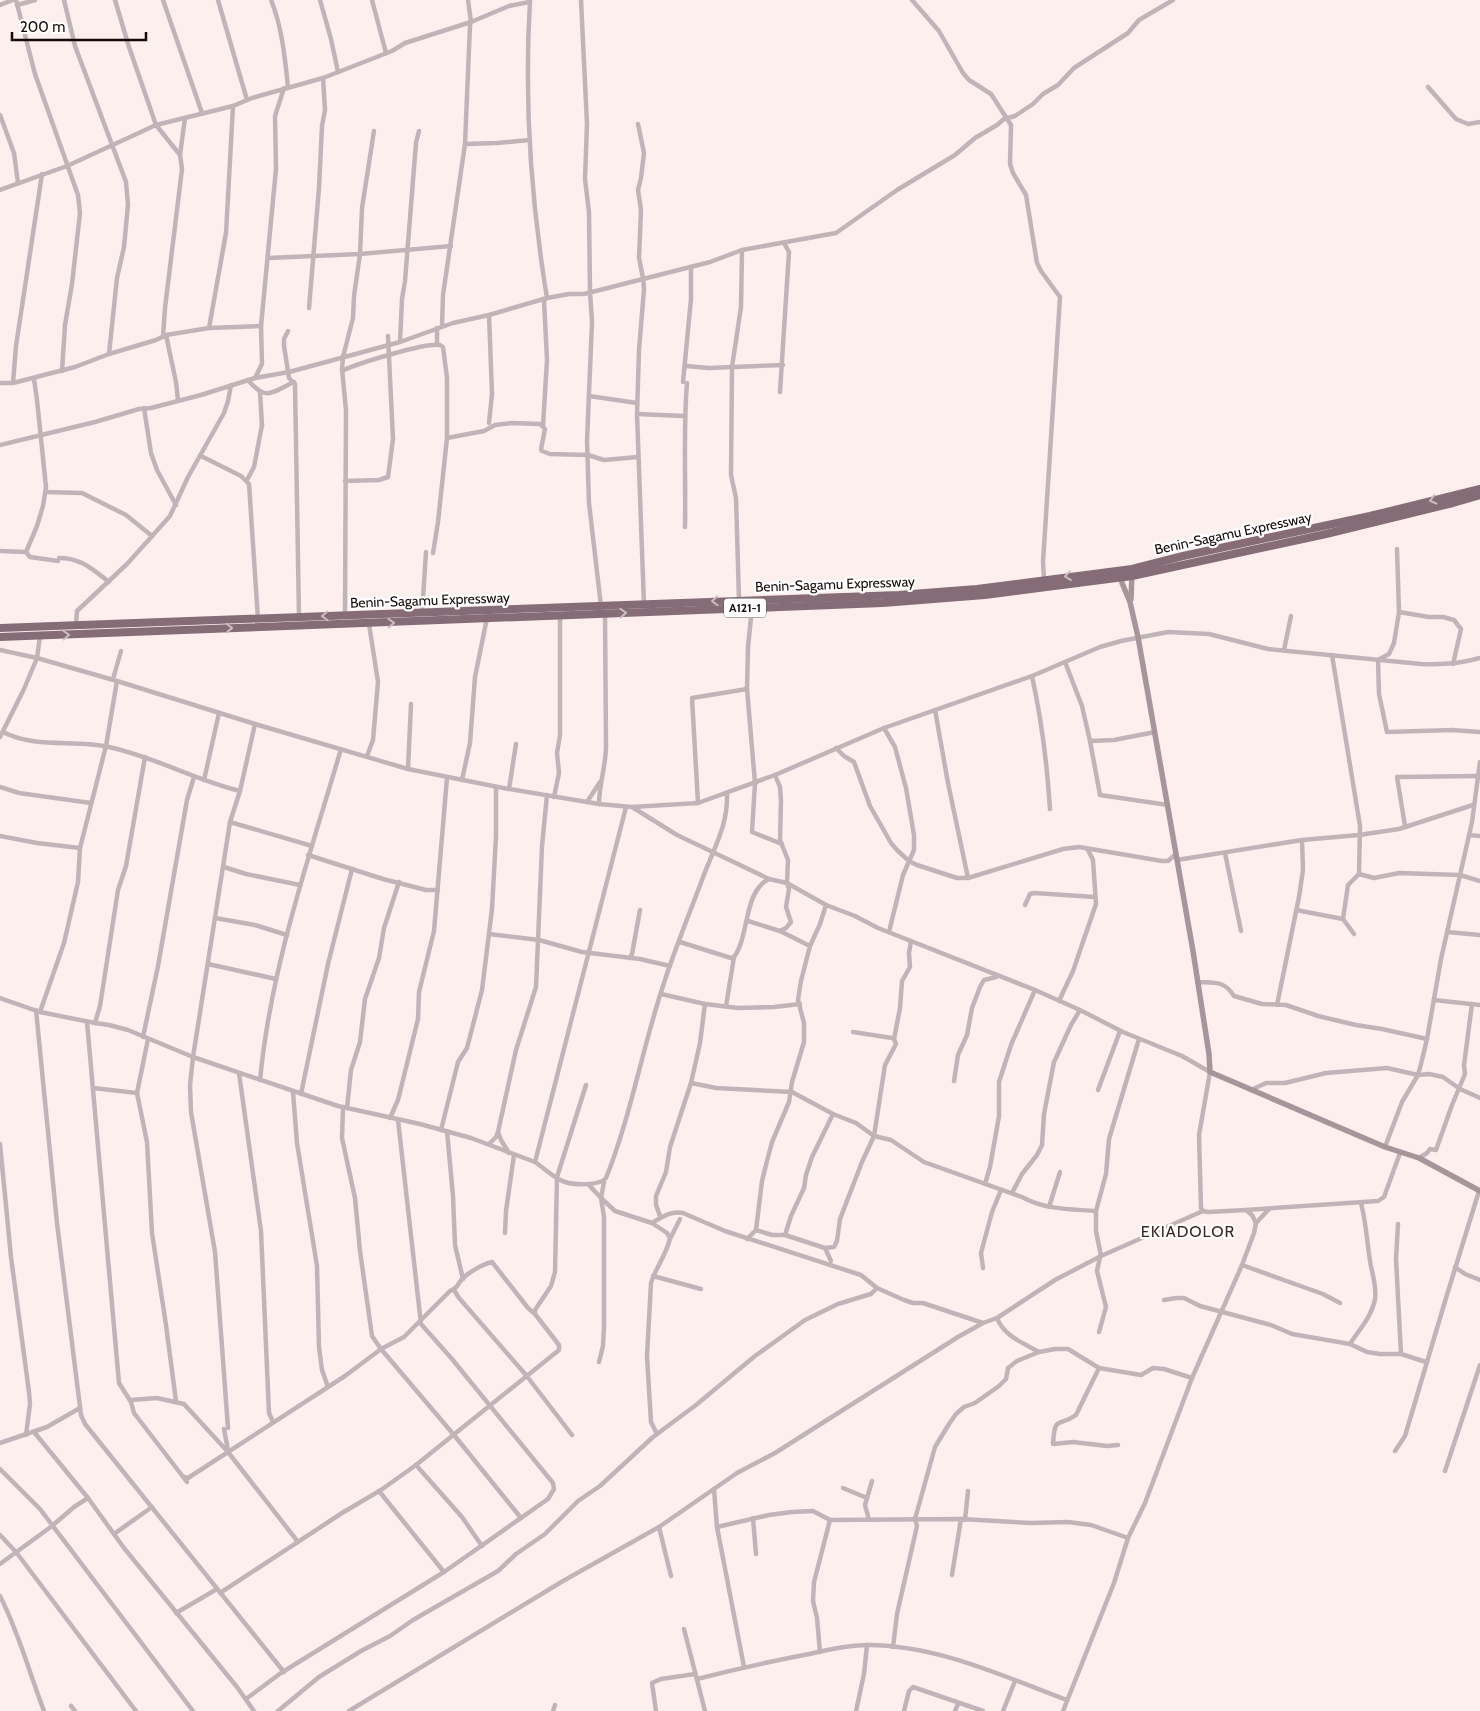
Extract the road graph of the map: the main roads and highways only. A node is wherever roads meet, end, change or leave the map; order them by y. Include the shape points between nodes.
1 (1480, 489) edge
2 (1480, 495) edge
3 (1132, 572) junction
4 (1121, 574) junction
5 (0, 628) edge
6 (0, 637) edge

1 -> 3 highway, Benin-Sagamu Expressway / A121-1 via 1183,556
2 - 3 highway, A121-1 via 1326,534
3 - 4 highway, A121-1
4 -> 5 highway, Benin-Sagamu Expressway / A121-1 via 899,594
6 -> 4 highway, A121-1 via 882,603 985,596

